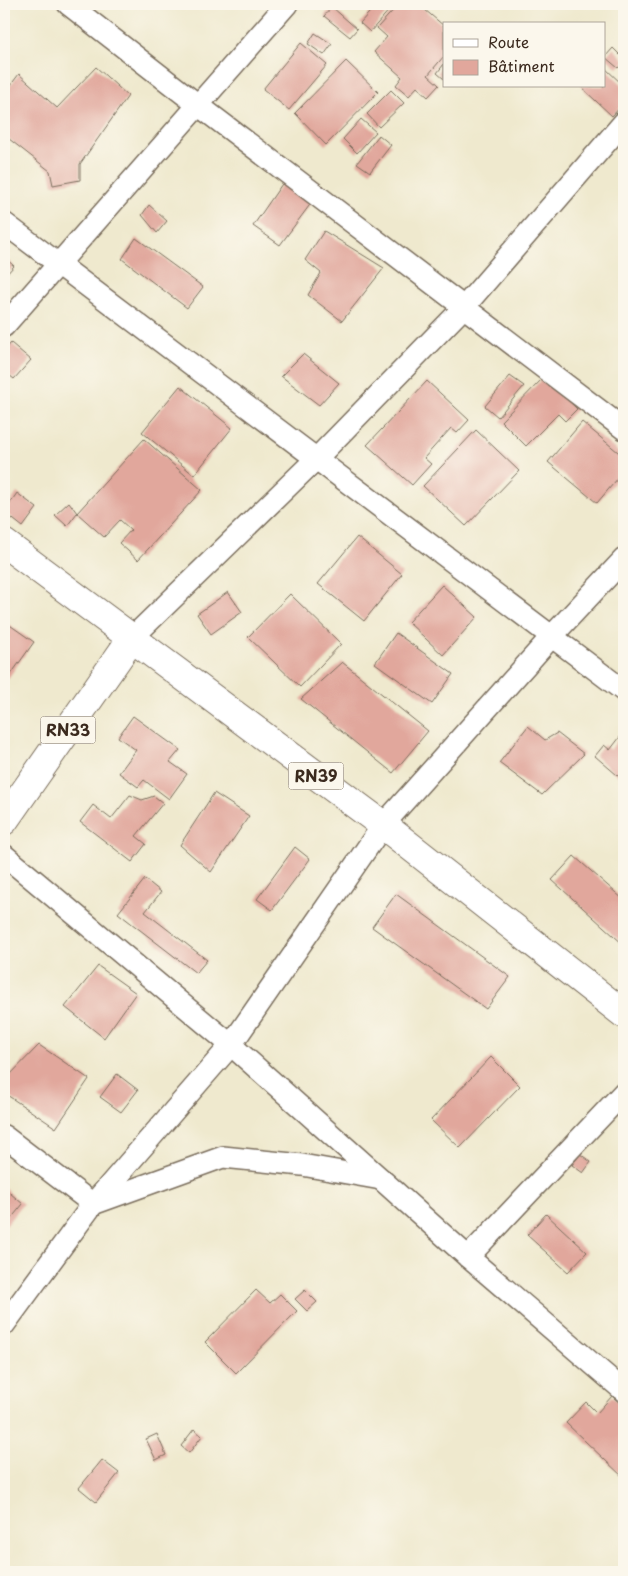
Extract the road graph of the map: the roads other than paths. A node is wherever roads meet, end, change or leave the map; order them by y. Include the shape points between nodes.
1 (68, 4) edge
2 (287, 4) edge
3 (198, 105) junction
4 (624, 122) edge
5 (4, 223) edge
6 (59, 264) junction
7 (464, 307) junction
8 (4, 326) edge
9 (624, 429) edge
10 (317, 458) junction
11 (4, 543) edge
12 (624, 559) edge
13 (552, 636) junction
14 (132, 638) junction
15 (624, 691) edge
16 (4, 821) edge
17 (383, 825) junction
18 (4, 855) edge
19 (624, 1014) edge
20 (231, 1045) junction
21 (624, 1092) edge
22 (4, 1136) edge
23 (382, 1179) junction
24 (93, 1204) junction
25 (468, 1257) junction
26 (4, 1325) edge
27 (624, 1391) edge

1 - 3 street
2 - 3 street
3 - 6 street
3 - 7 street
4 - 7 street
5 - 6 street
6 - 8 street
6 - 10 street
7 - 9 street
7 - 10 street
10 - 13 street
10 - 14 street
11 - 14 main road, RN39
12 - 13 street
13 - 15 street
13 - 17 street
14 - 16 main road, RN33
14 - 17 main road, RN39
17 - 19 main road, RN39
17 - 20 street
18 - 20 street
20 - 23 street
20 - 24 street
21 - 25 street
22 - 24 street
23 - 24 street via 302,1165 223,1157
23 - 25 street
24 - 26 street
25 - 27 street

